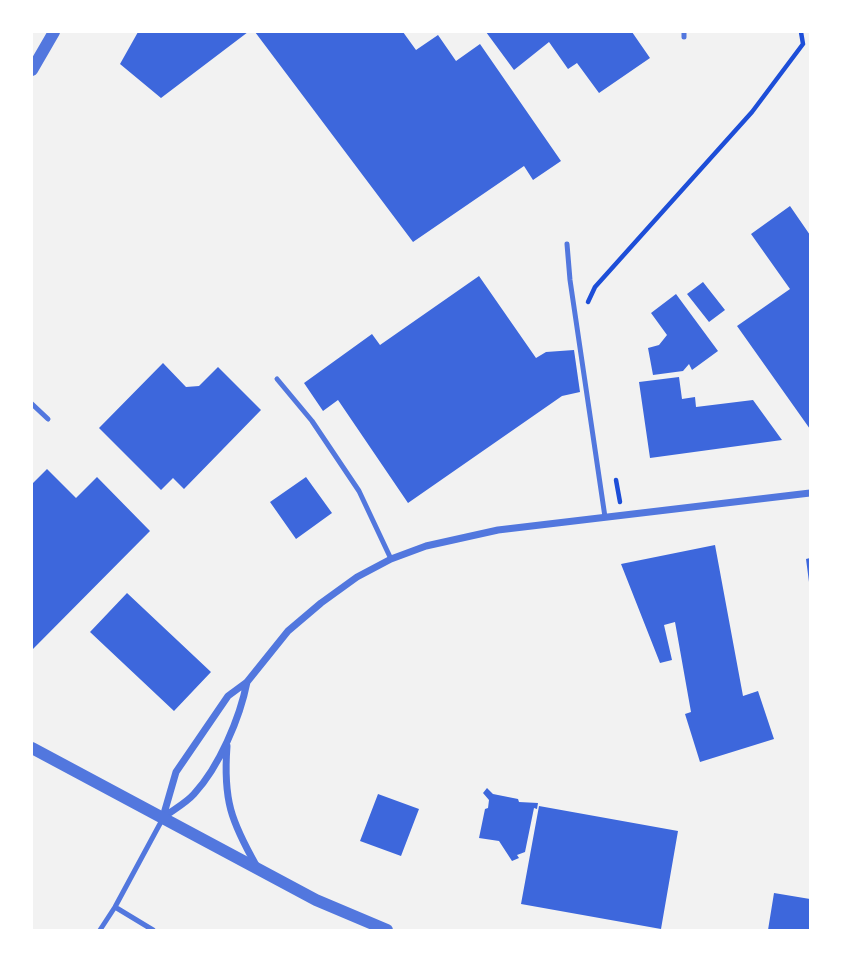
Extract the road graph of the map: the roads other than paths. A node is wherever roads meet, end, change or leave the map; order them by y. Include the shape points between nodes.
1 (54, 32) edge
2 (32, 70) edge
3 (567, 244) dead end
4 (276, 379) dead end
5 (32, 404) edge
6 (48, 419) dead end
7 (810, 493) edge
8 (605, 517) junction
9 (391, 559) junction
10 (247, 682) junction
11 (227, 738) junction
12 (32, 748) edge
13 (163, 817) junction
14 (259, 869) junction
15 (116, 907) junction
16 (100, 930) edge
17 (153, 930) edge
18 (387, 930) edge

1 - 2 street
3 - 8 lane
4 - 9 lane via 312,421 359,491
5 - 6 lane
7 - 8 street
8 - 9 street via 485,533
9 - 10 street via 357,577 288,631
10 - 11 street via 243,706
10 - 13 street via 228,696 176,772
11 - 13 street via 193,796
11 - 14 street via 228,807
12 - 13 street
13 - 14 street
13 - 15 lane
14 - 18 street
15 - 16 lane
15 - 17 lane

